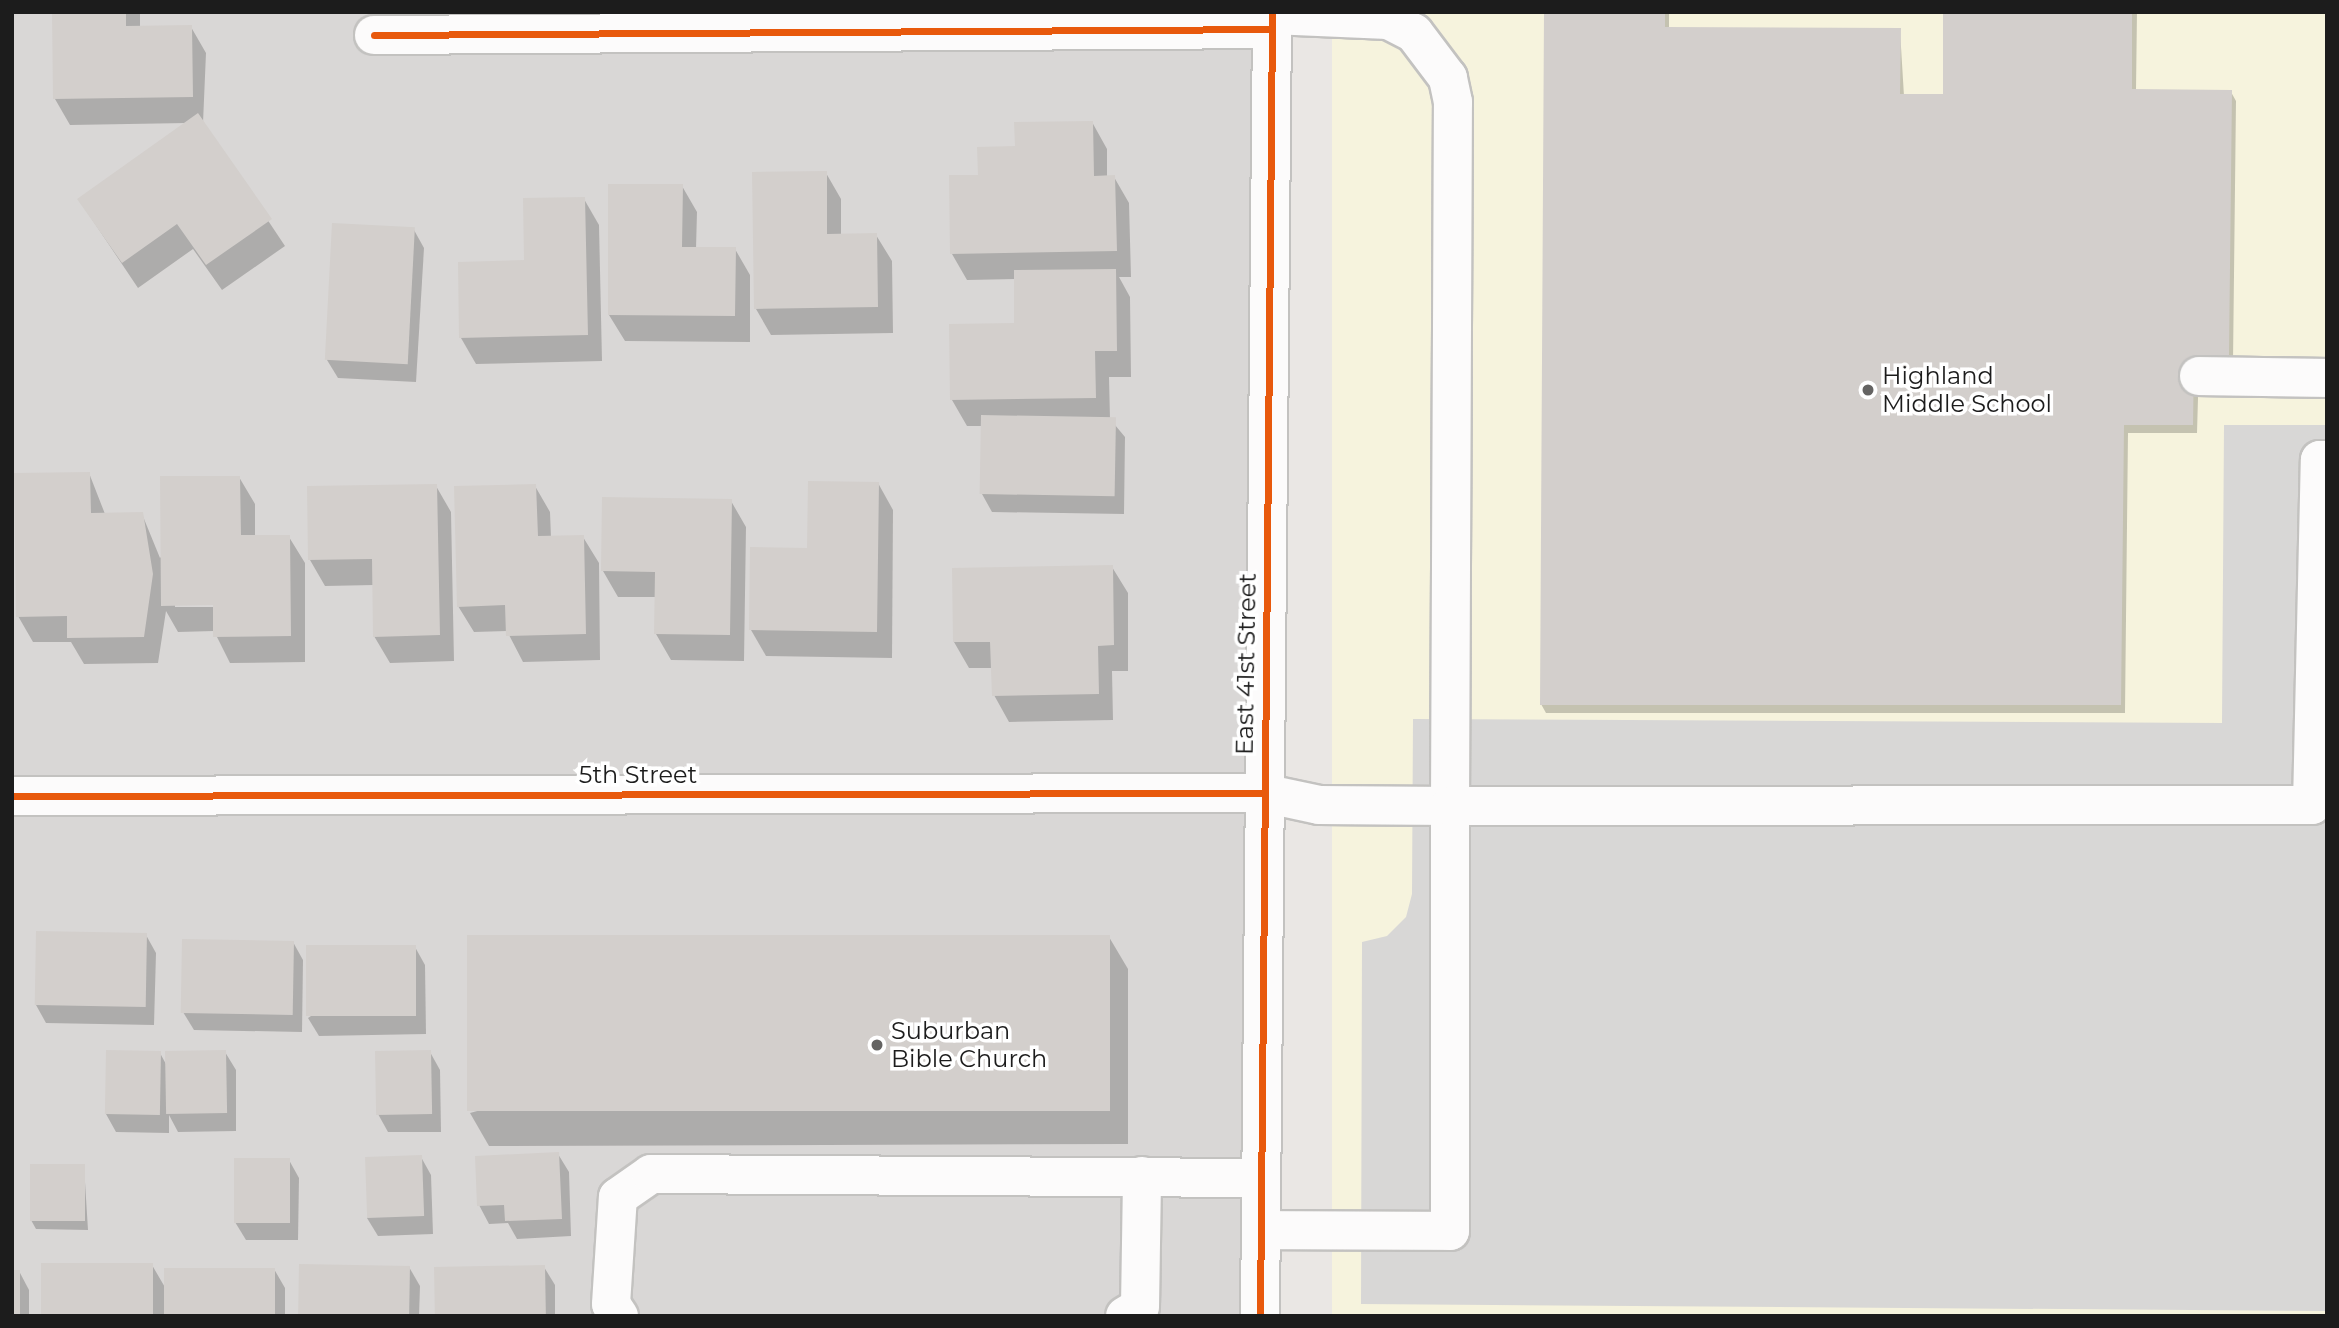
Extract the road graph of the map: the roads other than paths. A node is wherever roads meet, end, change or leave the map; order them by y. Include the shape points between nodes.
1 (1272, 19) edge
2 (374, 35) dead end
3 (2199, 376) dead end
4 (2327, 378) edge
5 (2327, 460) edge
6 (1264, 793) junction
7 (12, 796) edge
8 (1450, 806) junction
9 (1142, 1177) junction
10 (1261, 1178) junction
11 (1261, 1230) junction
12 (619, 1316) edge
13 (1125, 1316) edge
14 (1260, 1316) edge

1 - 2 street
1 - 6 street, East 41st Street
1 - 8 street via 1388,20 1415,33 1448,78 1453,102
3 - 4 street
5 - 8 street, 5th Street via 2320,460 2312,805
6 - 7 street, 5th Street
6 - 8 street, 5th Street via 1319,805
6 - 10 street, East 41st Street
8 - 11 street via 1450,1231
9 - 10 street
9 - 12 street via 650,1174 618,1197 611,1304
9 - 13 street via 1140,1307
10 - 11 street, East 41st Street
11 - 14 street, East 41st Street

